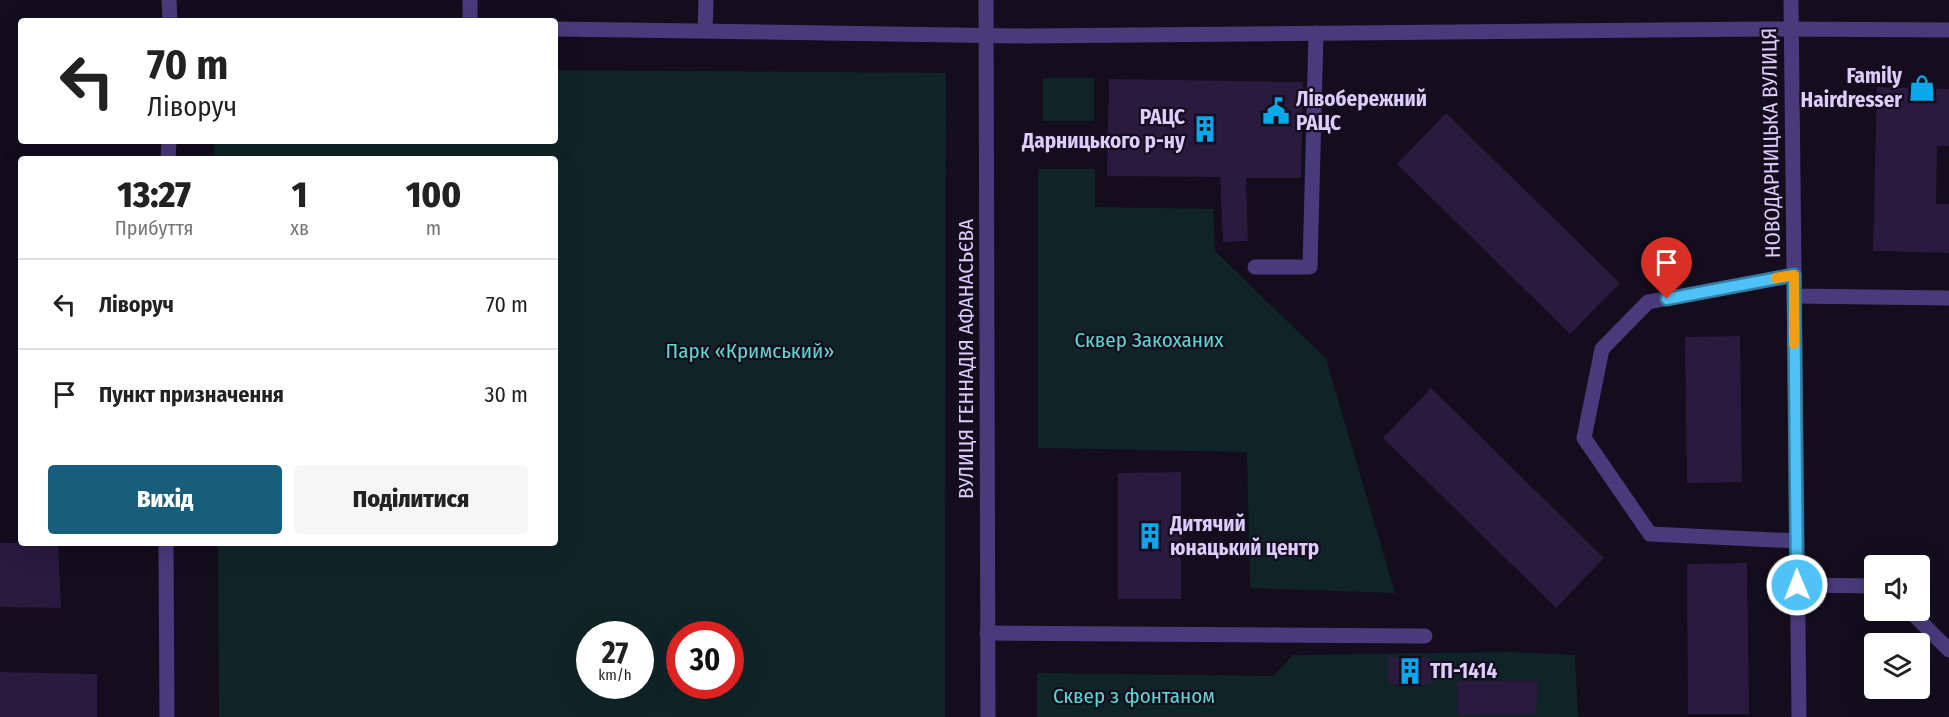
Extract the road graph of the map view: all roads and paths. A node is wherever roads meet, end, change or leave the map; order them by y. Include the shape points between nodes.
1 (169, 0) edge
2 (470, 0) edge
3 (706, 0) edge
4 (986, 0) edge
5 (1791, 0) edge
6 (170, 18) edge
7 (470, 18) edge
8 (1791, 28) junction
9 (558, 29) edge
10 (705, 30) junction
11 (1949, 30) edge
12 (1316, 33) junction
13 (986, 35) junction
14 (1255, 267) dead end
15 (1794, 275) junction
16 (1794, 296) junction
17 (1949, 298) edge
18 (1797, 541) junction
19 (166, 546) edge
20 (1797, 585) junction
21 (1864, 586) edge
22 (1920, 621) edge
23 (987, 633) junction
24 (1425, 636) dead end
25 (1949, 650) edge
26 (166, 717) edge
27 (988, 717) edge
28 (1799, 717) edge

1 - 6 street
2 - 7 street
3 - 10 street
4 - 13 street, ВУЛИЦЯ ГЕННАДІЯ АФАНАСЬЄВА
5 - 8 street, НОВОДАРНИЦЬКА ВУЛИЦЯ
8 - 11 street
8 - 12 street
8 - 15 street, НОВОДАРНИЦЬКА ВУЛИЦЯ
9 - 10 street
10 - 13 street
12 - 13 street
12 - 14 street via 1310,267
13 - 23 street, ВУЛИЦЯ ГЕННАДІЯ АФАНАСЬЄВА
15 - 16 street, НОВОДАРНИЦЬКА ВУЛИЦЯ
15 - 18 street via 1648,302 1602,349 1584,438 1650,534
16 - 17 street
16 - 18 street, НОВОДАРНИЦЬКА ВУЛИЦЯ
18 - 20 street, НОВОДАРНИЦЬКА ВУЛИЦЯ
19 - 26 street
20 - 21 street
20 - 28 street, НОВОДАРНИЦЬКА ВУЛИЦЯ
22 - 25 street
23 - 24 street
23 - 27 street, ВУЛИЦЯ ГЕННАДІЯ АФАНАСЬЄВА

